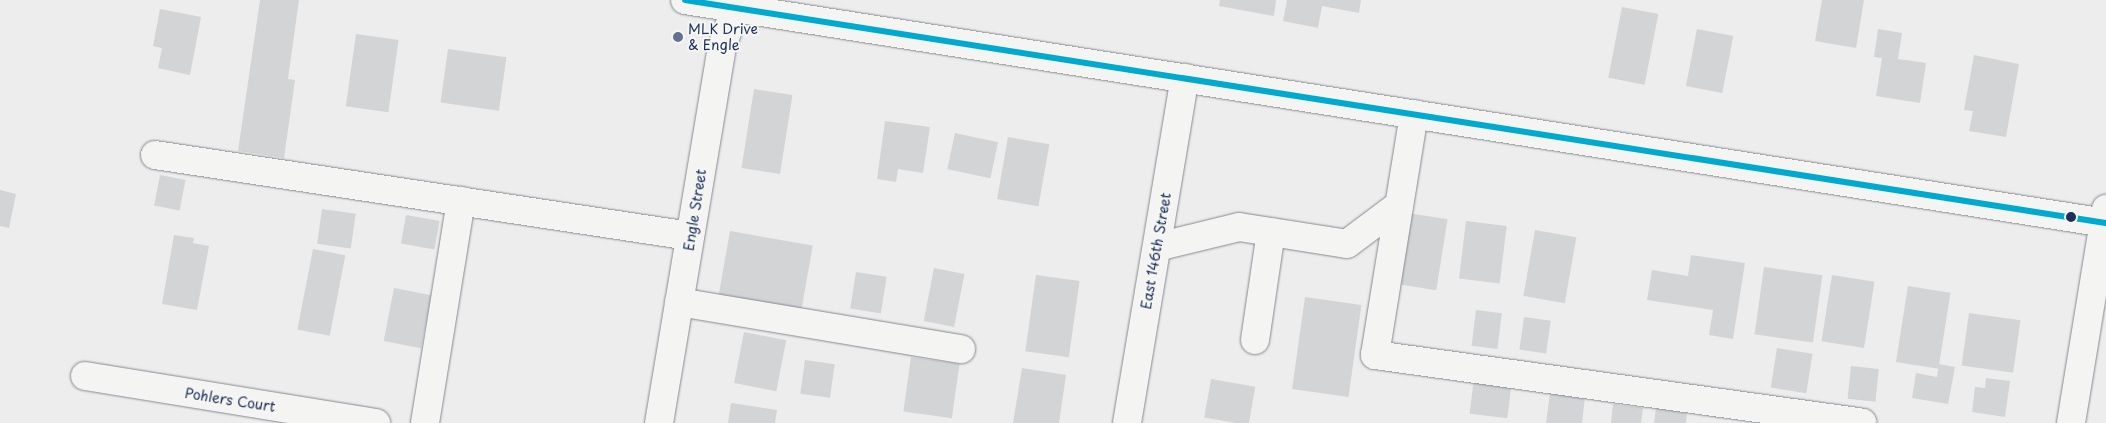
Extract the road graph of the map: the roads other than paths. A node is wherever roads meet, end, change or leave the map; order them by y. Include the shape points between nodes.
1 (685, 0) edge
2 (737, 4) edge
3 (1186, 78) junction
4 (1414, 114) junction
5 (155, 155) dead end
6 (461, 201) junction
7 (1399, 205) junction
8 (2105, 218) edge
9 (1271, 232) junction
10 (690, 236) junction
11 (1157, 247) junction
12 (679, 302) junction
13 (1255, 340) dead end
14 (961, 349) dead end
15 (85, 376) dead end
16 (376, 423) edge
17 (425, 423) edge
18 (660, 423) edge
19 (1127, 423) edge
20 (1862, 423) edge
21 (2071, 423) edge

1 - 2 street
2 - 3 street
2 - 10 street, Engle Street via 722,47
3 - 4 street
3 - 11 street, East 146th Street
4 - 7 street
4 - 8 street
5 - 6 street
6 - 10 street
6 - 17 street
7 - 9 street via 1347,244
7 - 20 street via 1375,355
8 - 21 street
9 - 11 street via 1239,227
9 - 13 street
10 - 12 street, Engle Street
11 - 19 street, East 146th Street
12 - 14 street
12 - 18 street, Engle Street
15 - 16 street, Pohlers Court

